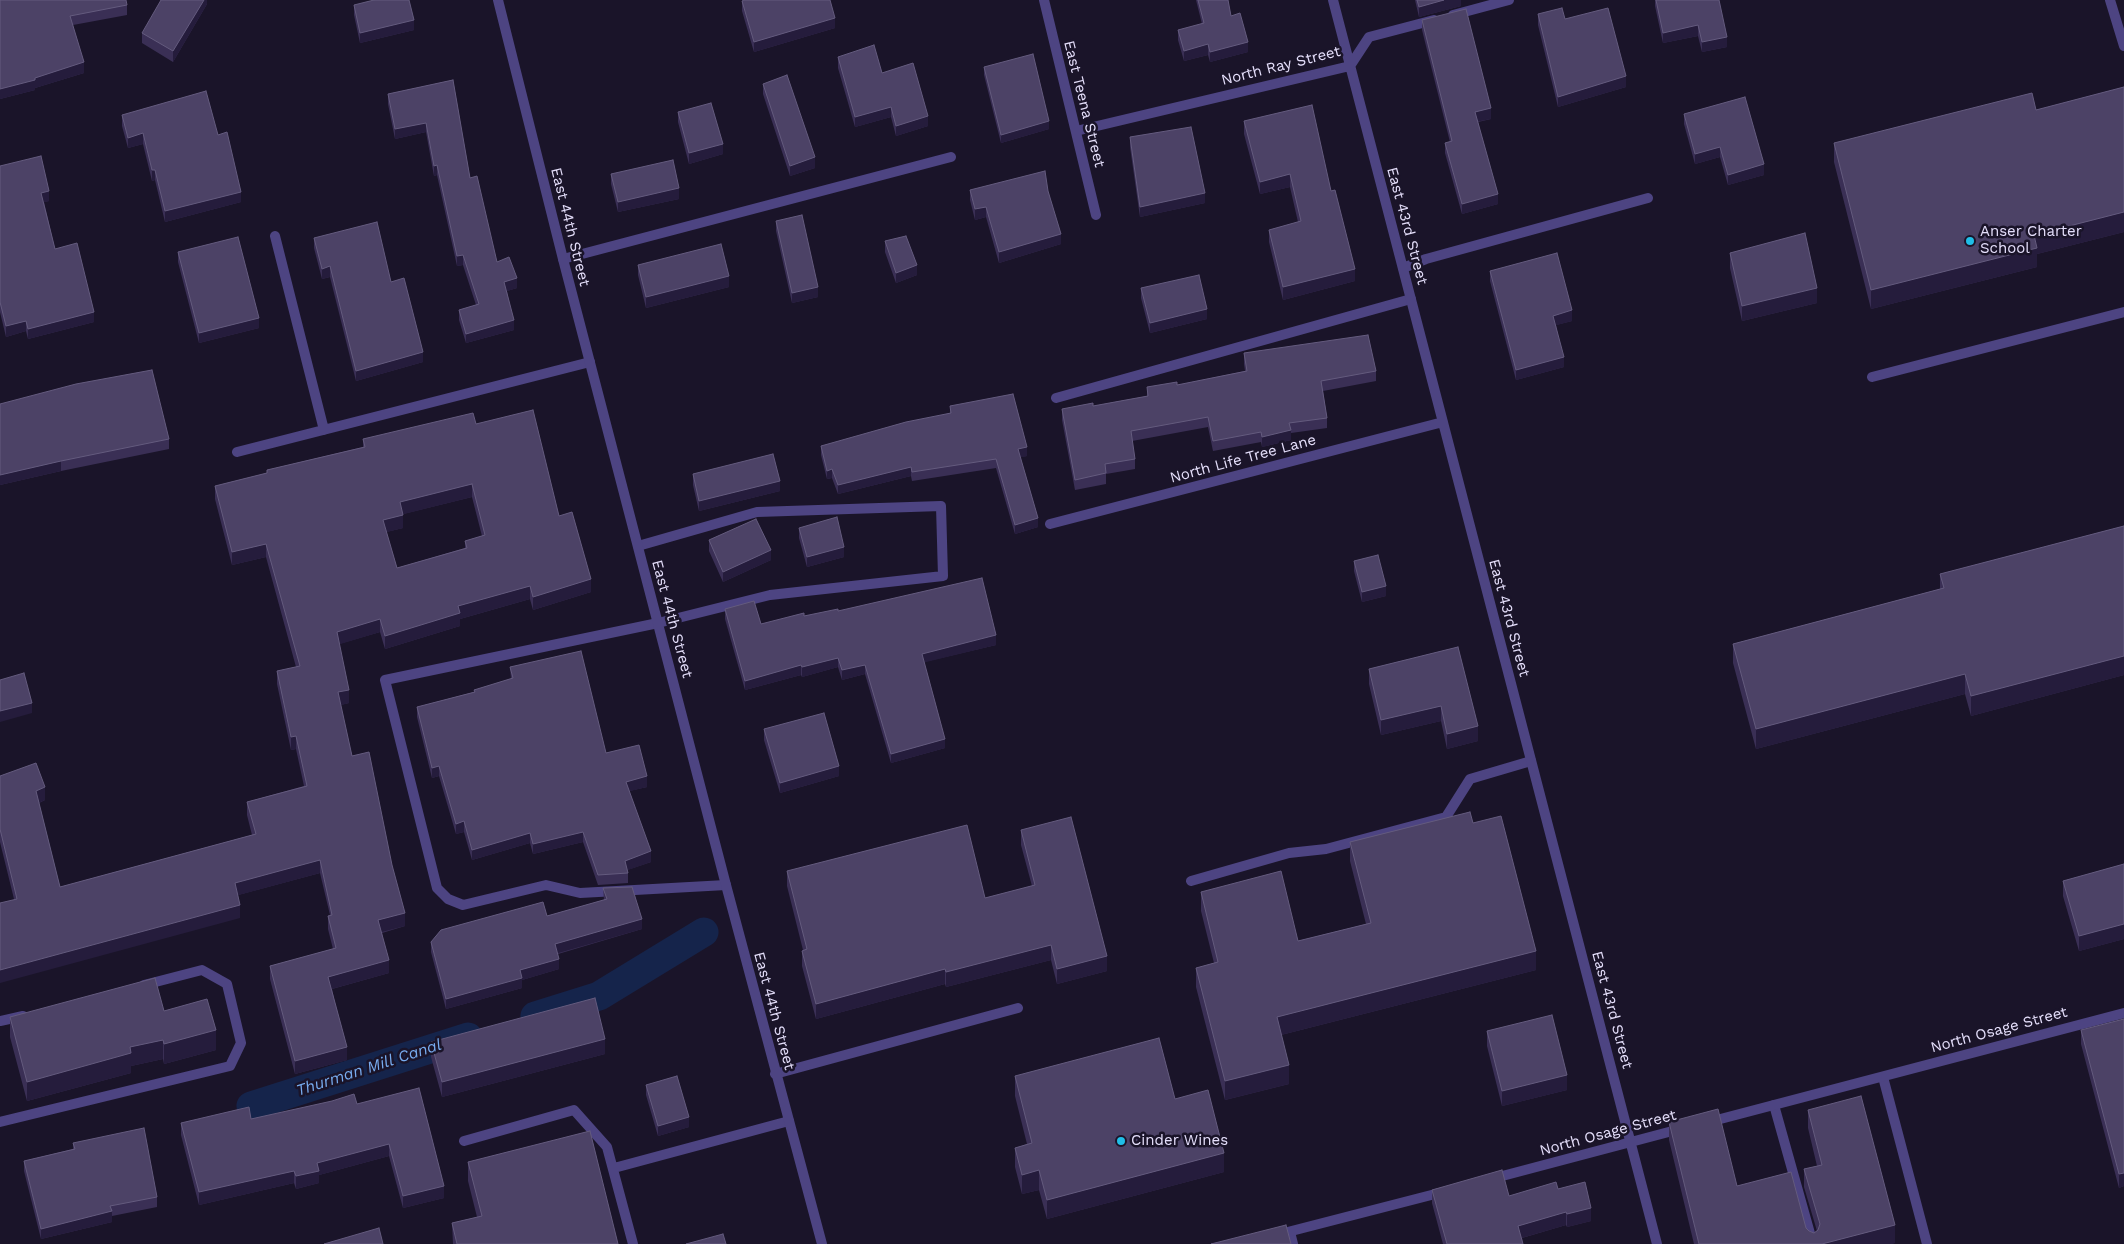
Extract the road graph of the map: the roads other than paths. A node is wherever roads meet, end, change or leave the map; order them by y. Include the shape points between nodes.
1 (498, 0) edge
2 (1044, 0) edge
3 (1332, 0) edge
4 (1509, 0) edge
5 (2110, 0) edge
6 (2124, 46) edge
7 (1350, 66) junction
8 (1076, 131) junction
9 (951, 157) dead end
10 (1648, 198) dead end
11 (1096, 215) dead end
12 (275, 236) dead end
13 (563, 259) junction
14 (1403, 268) junction
15 (1410, 298) junction
16 (2124, 312) edge
17 (590, 362) junction
18 (1872, 377) dead end
19 (1056, 398) dead end
20 (1443, 422) junction
21 (324, 430) junction
22 (237, 452) dead end
23 (1050, 524) dead end
24 (638, 546) junction
25 (658, 623) junction
26 (1531, 761) junction
27 (1191, 882) dead end
28 (726, 885) junction
29 (137, 987) edge
30 (1018, 1008) dead end
31 (35, 1013) edge
32 (2124, 1013) edge
33 (0, 1021) edge
34 (775, 1074) junction
35 (1882, 1076) junction
36 (1774, 1105) junction
37 (789, 1121) junction
38 (0, 1122) edge
39 (464, 1141) dead end
40 (1631, 1142) junction
41 (614, 1168) junction
42 (1482, 1182) edge
43 (1453, 1189) edge
44 (1290, 1232) junction
45 (1262, 1239) edge
46 (633, 1244) edge
47 (822, 1244) edge
48 (1293, 1244) edge
49 (1657, 1244) edge
50 (1813, 1244) edge
51 (1927, 1244) edge

1 - 13 street, East 44th Street
2 - 8 street, East Teena Street
3 - 7 street, East 43rd Street
4 - 7 street, North Ray Street via 1369,37
5 - 6 street
7 - 8 street, North Ray Street
7 - 14 street, East 43rd Street
8 - 11 street, East Teena Street
9 - 13 street
10 - 14 street
12 - 21 street
13 - 17 street, East 44th Street
14 - 15 street, East 43rd Street
15 - 19 street
15 - 20 street, East 43rd Street
16 - 18 street
17 - 21 street
17 - 24 street, East 44th Street
20 - 23 street, North Life Tree Lane
20 - 26 street, East 43rd Street
21 - 22 street
24 - 25 street, East 44th Street
24 - 25 street via 756,512 941,506 943,576 770,595
25 - 28 street, East 44th Street
25 - 28 street via 385,680 437,888 448,899 463,905 546,885 580,892
26 - 27 street via 1470,778 1446,817 1326,848 1289,853
26 - 40 street, East 43rd Street
28 - 34 street, East 44th Street
29 - 38 street via 202,970 227,984 242,1043 230,1066
30 - 34 street
31 - 33 street
32 - 35 street, North Osage Street
34 - 37 street, East 44th Street
35 - 36 street, North Osage Street
35 - 51 street
36 - 40 street, North Osage Street
36 - 50 street
37 - 41 street
37 - 47 street, East 44th Street
39 - 41 street via 574,1110 607,1147
40 - 42 street, North Osage Street
40 - 49 street, East 43rd Street
41 - 46 street
43 - 44 street
44 - 45 street
44 - 48 street

